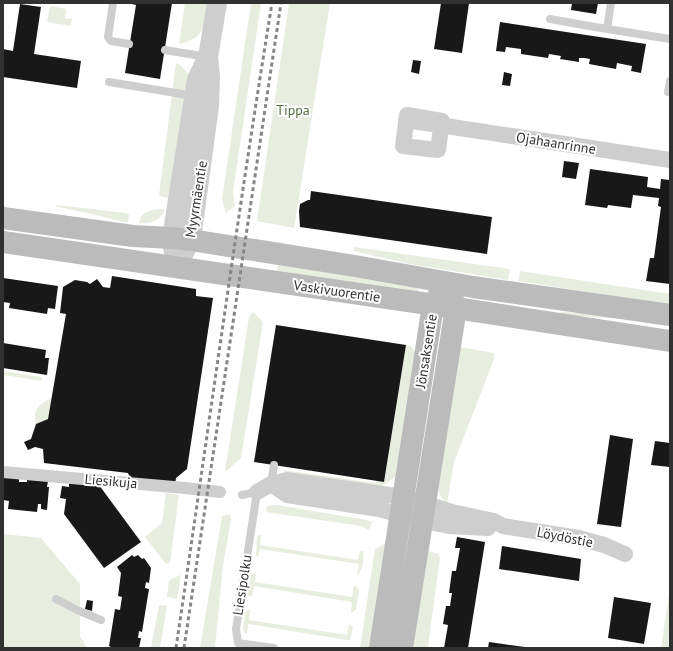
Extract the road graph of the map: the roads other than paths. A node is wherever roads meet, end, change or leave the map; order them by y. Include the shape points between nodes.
1 (113, 3) edge
2 (217, 3) edge
3 (611, 3) edge
4 (550, 19) dead end
5 (607, 29) junction
6 (670, 39) edge
7 (129, 44) dead end
8 (165, 50) dead end
9 (208, 57) junction
10 (670, 81) edge
11 (109, 82) dead end
12 (668, 92) dead end
13 (194, 96) junction
14 (441, 125) junction
15 (670, 160) edge
16 (3, 218) edge
17 (181, 239) junction
18 (3, 242) edge
19 (176, 267) junction
20 (447, 282) junction
21 (432, 305) junction
22 (456, 308) junction
23 (670, 315) edge
24 (670, 341) edge
25 (274, 465) dead end
26 (3, 472) edge
27 (271, 484) junction
28 (220, 492) dead end
29 (249, 494) joint
30 (402, 506) junction
31 (424, 512) junction
32 (625, 554) dead end
33 (56, 599) dead end
34 (101, 620) dead end
35 (274, 648) edge
36 (380, 648) edge
37 (402, 648) edge

1 - 7 lane via 108,37 111,41
2 - 9 street, Myyrmäentie
3 - 5 lane
4 - 5 lane
5 - 6 lane
8 - 9 lane
9 - 13 street, Myyrmäentie
9 - 17 street, Myyrmäentie via 209,106
10 - 12 lane
11 - 13 lane
13 - 17 street, Myyrmäentie
14 - 14 street, Ojahaanrinne via 406,120 403,146 438,150
14 - 15 street, Ojahaanrinne
16 - 17 main road, Vaskivuorentie via 133,236
17 - 19 street, Myyrmäentie
17 - 20 main road, Vaskivuorentie
18 - 19 main road, Vaskivuorentie
19 - 21 main road, Vaskivuorentie
20 - 21 main road, Jönsaksentie
20 - 22 main road, Jönsaksentie
20 - 23 main road, Vaskivuorentie
21 - 22 main road, Vaskivuorentie
21 - 30 main road, Jönsaksentie
22 - 24 main road, Vaskivuorentie
22 - 31 main road, Jönsaksentie
25 - 27 lane
26 - 28 street, Liesikuja
27 - 29 street
27 - 30 street via 287,480
29 - 35 lane, Liesipolku via 236,629 238,643
30 - 31 street
30 - 36 main road, Jönsaksentie
31 - 32 street, Löydöstie via 458,513 494,521 503,526 580,538
31 - 37 main road, Jönsaksentie
33 - 34 lane

